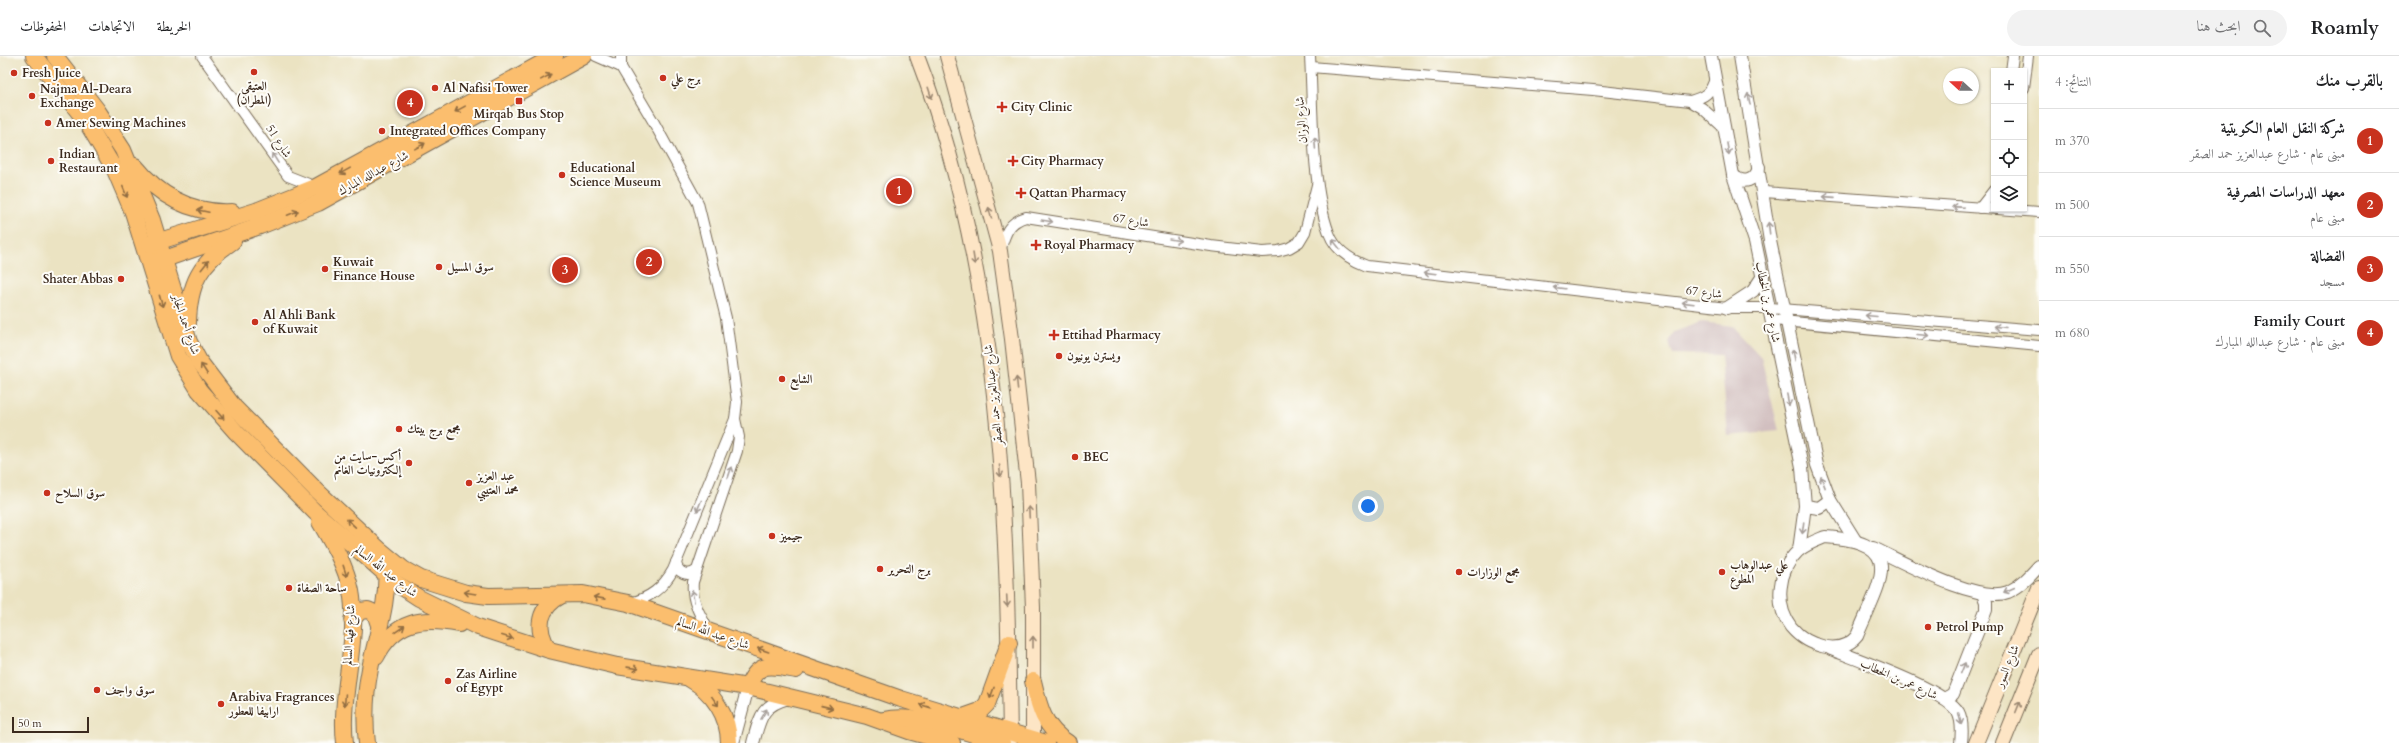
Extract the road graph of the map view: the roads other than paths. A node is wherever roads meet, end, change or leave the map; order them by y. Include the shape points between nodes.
1 (34, 56) edge
2 (55, 56) edge
3 (202, 56) edge
4 (555, 56) edge
5 (584, 56) edge
6 (596, 56) edge
7 (621, 56) edge
8 (917, 56) edge
9 (947, 56) edge
10 (1310, 56) edge
11 (1711, 56) edge
12 (1740, 56) edge
13 (2013, 56) edge
14 (2028, 56) edge
15 (621, 67) junction
16 (1311, 67) junction
17 (2012, 68) edge
18 (2026, 68) edge
19 (1715, 76) junction
20 (1690, 101) junction
21 (1724, 128) junction
22 (123, 150) junction
23 (1759, 167) junction
24 (1733, 175) junction
25 (1318, 182) junction
26 (316, 187) junction
27 (1764, 192) junction
28 (1991, 194) edge
29 (1980, 208) junction
30 (1991, 209) edge
31 (256, 211) junction
32 (2027, 211) edge
33 (2039, 212) edge
34 (256, 227) junction
35 (159, 241) junction
36 (144, 246) junction
37 (1000, 251) junction
38 (1278, 251) joint
39 (157, 261) junction
40 (1367, 266) joint
41 (1763, 276) junction
42 (1727, 308) junction
43 (1785, 310) junction
44 (1771, 314) junction
45 (1788, 322) junction
46 (2039, 330) edge
47 (189, 342) junction
48 (2039, 346) edge
49 (735, 419) junction
50 (1830, 500) junction
51 (1805, 506) junction
52 (315, 512) junction
53 (1855, 540) junction
54 (1869, 546) junction
55 (380, 550) junction
56 (1799, 550) junction
57 (676, 562) junction
58 (2039, 566) edge
59 (696, 571) junction
60 (386, 575) junction
61 (2039, 588) edge
62 (1982, 594) junction
63 (562, 595) junction
64 (628, 603) junction
65 (352, 620) junction
66 (379, 625) junction
67 (478, 627) junction
68 (709, 631) junction
69 (1009, 643) junction
70 (1830, 649) junction
71 (549, 650) junction
72 (2039, 654) edge
73 (369, 671) junction
74 (686, 676) junction
75 (1033, 681) junction
76 (748, 687) junction
77 (789, 698) junction
78 (901, 699) junction
79 (1944, 699) junction
80 (963, 717) junction
81 (881, 721) junction
82 (909, 731) junction
83 (1007, 739) edge
84 (1035, 742) edge
85 (346, 743) edge
86 (367, 743) edge
87 (729, 743) edge
88 (733, 743) edge
89 (753, 743) edge
90 (932, 743) edge
91 (952, 743) edge
92 (1068, 743) edge
93 (1961, 743) edge
94 (1976, 743) edge
95 (2003, 743) edge

1 -> 36 main road, شارع أحمد الجابر via 98,138 122,185
2 - 22 main road, شارع أحمد الجابر via 97,110
26 -> 3 street, شارع 51 via 288,176
4 -> 26 main road, شارع عبدالله المبارك
34 -> 5 main road, شارع عبدالله المبارك via 318,203
6 - 15 street
7 - 15 street
8 -> 69 main road, شارع عبدالعزيز حمد الصقر via 943,134 972,245 989,351 1001,481
37 -> 9 main road, شارع عبدالعزيز حمد الصقر
10 - 16 street, شارع الوزان
11 - 19 street, شارع عمر بن الخطاب
23 -> 12 street, شارع عمر بن الخطاب
13 - 17 street
14 - 18 street
15 - 49 street via 698,203 726,318 737,402
16 - 20 street via 1593,90
25 -> 16 street, شارع الوزان
19 - 20 street via 1710,92 1702,98
19 - 21 street, شارع عمر بن الخطاب
20 - 21 street
21 -> 24 street, شارع عمر بن الخطاب
31 -> 22 main road via 207,212 178,202 151,183
22 - 35 main road, شارع أحمد الجابر
23 - 24 street via 1754,178 1749,181 1743,181
23 - 27 street, شارع عمر بن الخطاب
24 - 41 street, شارع عمر بن الخطاب via 1755,241
25 - 38 street, شارع الوزان via 1306,232 1299,242
40 -> 25 street, شارع الوزان via 1349,259 1329,234
26 - 31 main road, شارع عبدالله المبارك
29 -> 27 street
43 -> 27 street, شارع عمر بن الخطاب via 1770,241
28 - 29 street
29 - 30 street
31 - 35 main road, شارع عبدالله المبارك
32 - 33 street
34 - 39 main road, شارع عبدالله المبارك
47 -> 34 main road via 188,306 197,276 216,253
35 - 36 main road, شارع عبدالله المبارك
35 - 39 main road, شارع أحمد الجابر
36 - 39 main road, شارع أحمد الجابر
37 -> 38 street, شارع 67 via 1008,228 1015,220 1026,218 1211,246 1262,252
75 -> 37 main road, شارع عبدالعزيز حمد الصقر via 1028,483
39 - 47 main road, شارع أحمد الجابر
39 -> 52 main road, شارع أحمد الجابر via 173,343 192,381 221,417
42 -> 40 street, شارع 67
41 - 42 street via 1746,297
41 - 44 street, شارع عمر بن الخطاب
42 - 44 street, شارع 67
43 - 44 street, شارع 67
43 - 45 street, شارع عمر بن الخطاب
46 -> 43 street, شارع 67
44 - 45 street, شارع 67
44 -> 51 street, شارع عمر بن الخطاب via 1802,467
45 -> 48 street, شارع 67
50 -> 45 street, شارع عمر بن الخطاب via 1817,465
55 -> 47 main road, شارع أحمد الجابر via 234,408 206,372
49 -> 57 street
59 -> 49 street via 736,451 739,437
50 - 51 street via 1819,508
50 - 53 street, شارع عمر بن الخطاب
51 -> 56 street, شارع عمر بن الخطاب
52 - 60 main road, شارع عبد الله السالم
52 -> 65 main road, شارع فهد السالم via 344,569 351,592
53 - 54 street
53 - 56 street via 1825,537
54 - 62 street via 1950,583
54 - 70 street via 1879,556 1882,567 1880,579 1852,643
55 - 60 main road, شارع فهد السالم
63 -> 55 main road, شارع عبد الله السالم via 488,596 466,593 421,579 403,569
56 - 70 street via 1789,563 1782,580 1780,597 1784,612 1792,627 1807,640
57 - 59 street via 682,572 690,574
57 - 64 street via 660,589 639,601
58 -> 62 street via 2025,582 2008,592
68 -> 59 street via 698,611 692,592
60 - 66 main road, شارع فهد السالم via 386,593
60 - 67 main road, شارع عبد الله السالم via 419,598
61 - 94 main road, شارع السور
79 -> 62 street via 1953,694 1986,610
64 -> 63 main road, شارع عبد الله السالم via 583,594
63 - 71 main road via 545,608 540,619 542,641
64 - 68 main road, شارع عبد الله السالم
65 - 66 main road via 360,611 368,610 375,614
65 -> 85 main road, شارع فهد السالم via 344,709
66 - 73 main road, شارع فهد السالم
67 -> 71 main road, شارع عبد الله السالم
73 -> 67 main road via 382,647 397,631 408,624 428,620
78 -> 68 main road, شارع عبد الله السالم
69 -> 80 main road via 989,701 980,711
69 - 83 main road, شارع عبدالعزيز حمد الصقر
70 - 79 street, شارع عمر بن الخطاب
71 -> 74 main road, شارع عبد الله السالم via 617,666
95 -> 72 main road
73 - 86 main road, شارع فهد السالم via 365,703
74 - 76 main road, شارع عبد الله السالم
74 -> 87 main road via 716,701 727,725
75 - 84 main road, شارع عبدالعزيز حمد الصقر
75 - 92 main road via 1043,718 1055,733
76 - 77 main road, شارع عبد الله السالم
76 - 78 main road via 756,671 769,666 819,675
76 - 88 street
77 -> 81 main road, شارع عبد الله السالم
89 -> 77 street via 763,711 774,702
80 -> 78 main road, شارع عبد الله السالم
79 -> 93 street, شارع عمر بن الخطاب via 1958,712 1962,729
80 - 83 main road, شارع عبد الله السالم
81 - 82 main road, شارع عبد الله السالم
81 - 83 main road via 899,718 919,720
82 - 90 main road
82 - 91 main road, شارع عبد الله السالم
83 - 84 main road, شارع عبد الله السالم

